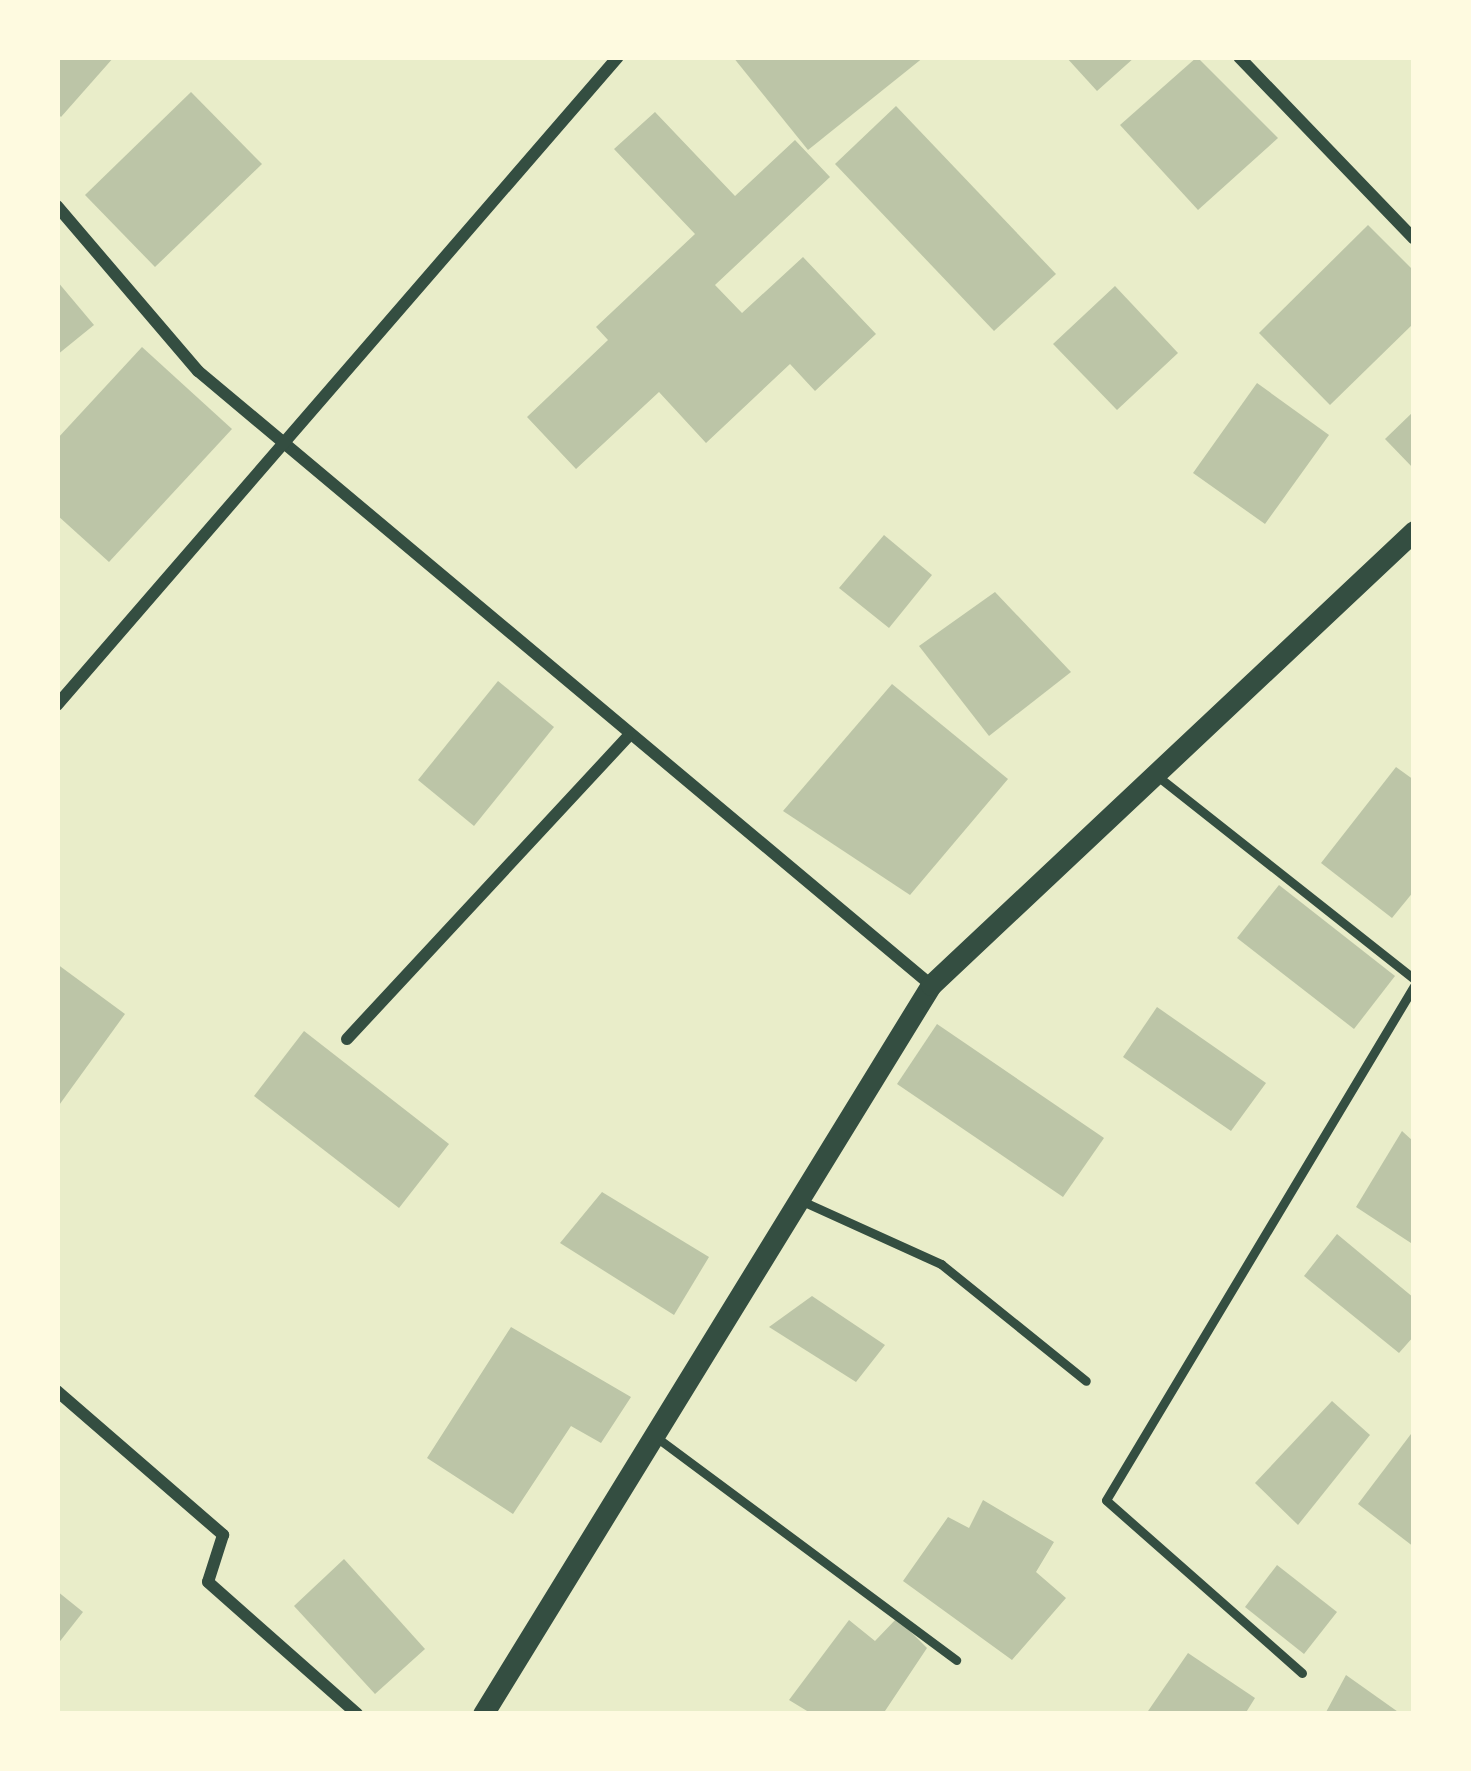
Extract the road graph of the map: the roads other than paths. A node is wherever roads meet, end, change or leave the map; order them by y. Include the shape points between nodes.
1 (618, 57) edge
2 (1240, 57) edge
3 (57, 206) edge
4 (1414, 239) edge
5 (281, 441) junction
6 (1414, 531) edge
7 (57, 705) edge
8 (627, 738) junction
9 (1156, 775) junction
10 (1414, 982) edge
11 (931, 985) junction
12 (346, 1039) dead end
13 (802, 1201) junction
14 (1085, 1381) dead end
15 (57, 1390) edge
16 (656, 1436) junction
17 (956, 1660) dead end
18 (1302, 1673) dead end
19 (484, 1713) edge
20 (357, 1714) edge

1 - 5 street
2 - 4 street
3 - 5 street via 199,371
5 - 7 street
5 - 8 street
6 - 9 street
8 - 11 street
8 - 12 street
9 - 10 lane
9 - 11 street
10 - 18 lane via 1106,1500
11 - 13 street
13 - 14 lane via 940,1264
13 - 16 street
15 - 20 street via 224,1535 208,1582
16 - 17 lane
16 - 19 street

